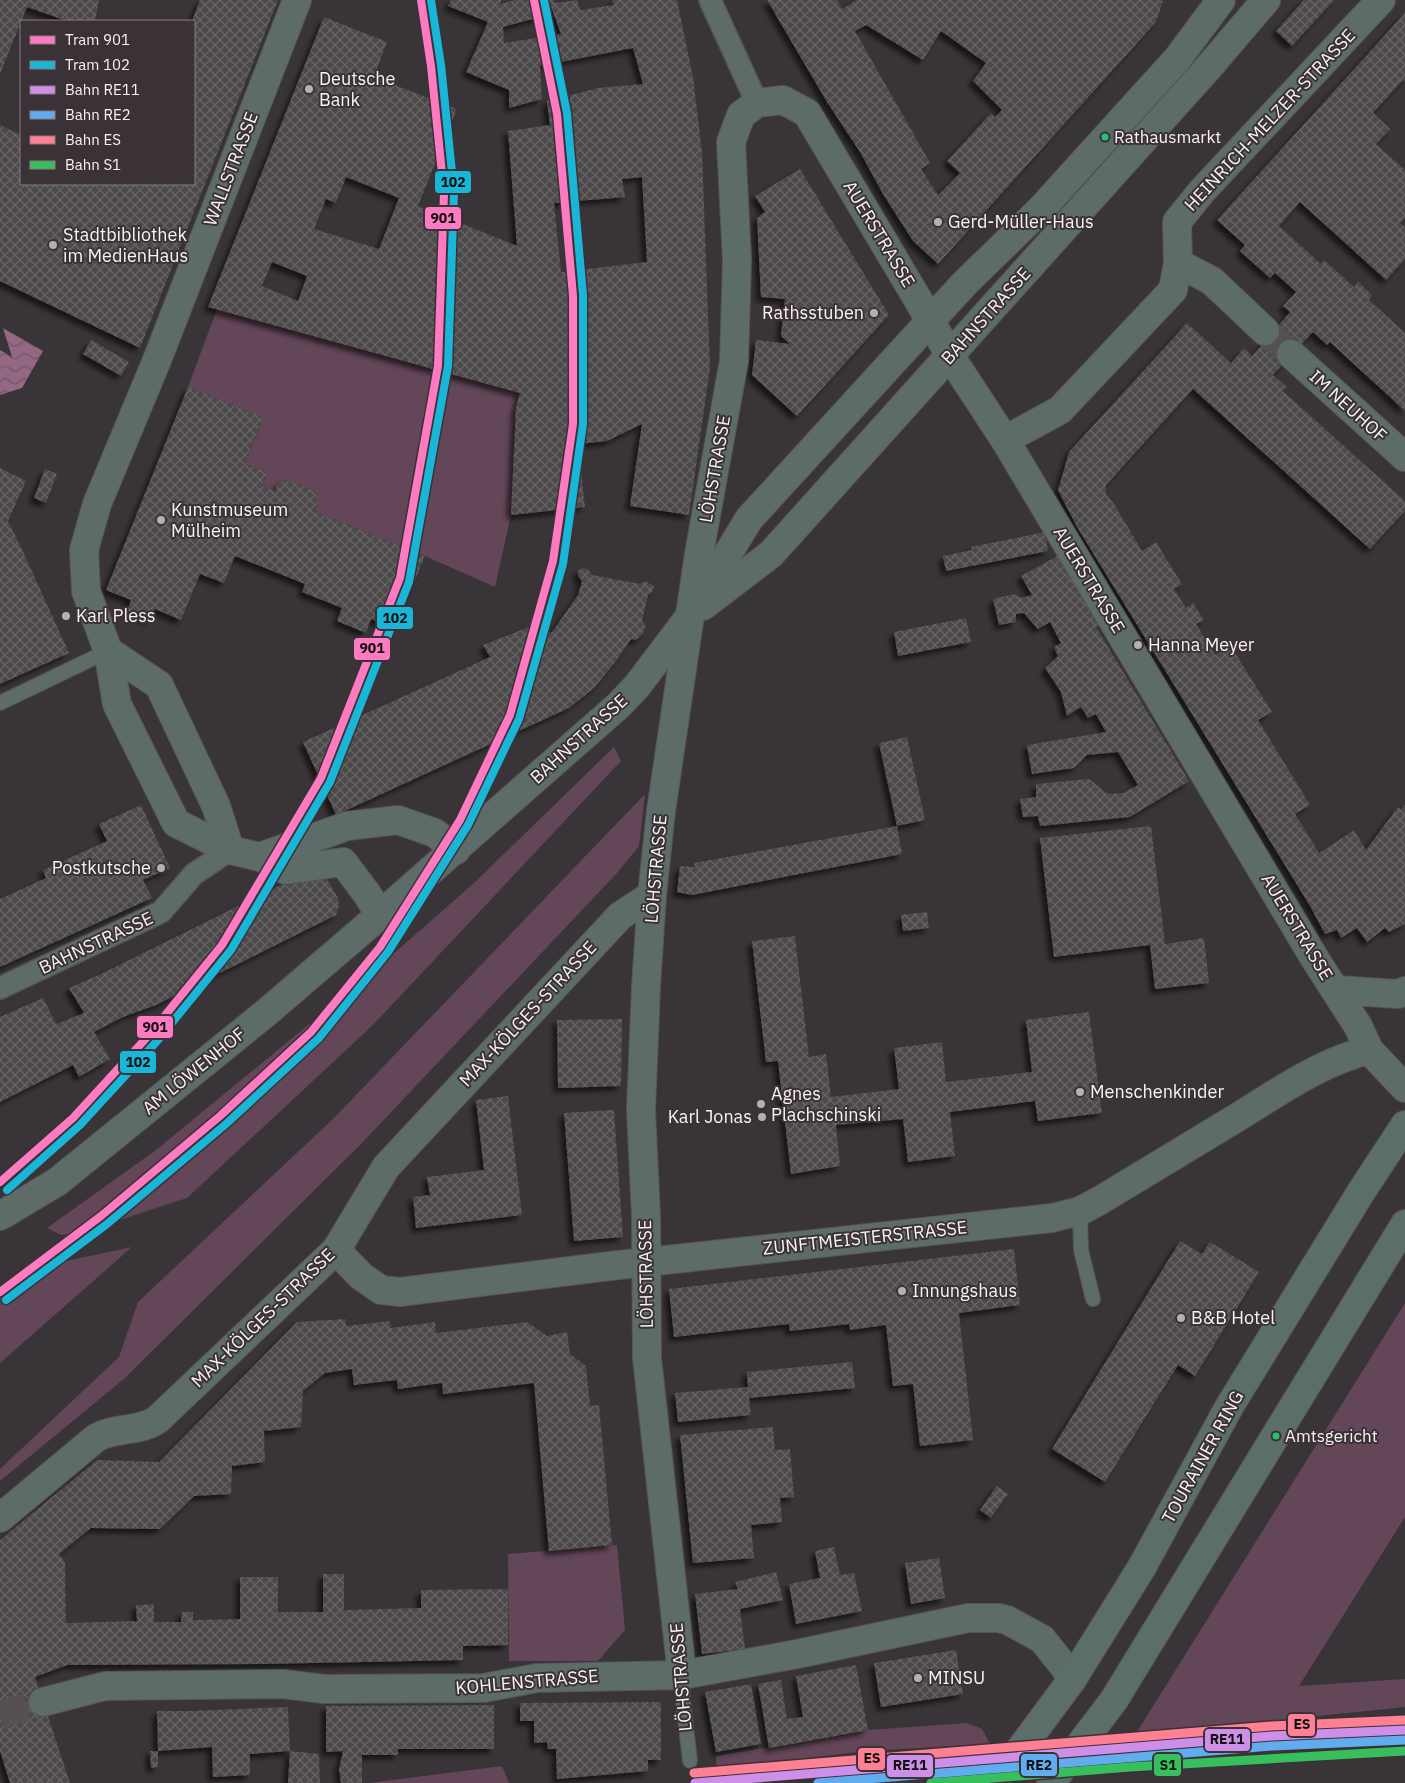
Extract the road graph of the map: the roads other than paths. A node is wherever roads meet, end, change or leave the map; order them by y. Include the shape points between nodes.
1 (297, 0) edge
2 (710, 0) edge
3 (1266, 0) edge
4 (1381, 0) edge
5 (1214, 2) edge
6 (1244, 28) junction
7 (756, 103) junction
8 (1178, 263) junction
9 (930, 320) junction
10 (1266, 331) tunnel mouth
11 (1291, 354) tunnel mouth
12 (950, 356) junction
13 (1005, 440) junction
14 (1405, 457) edge
15 (690, 616) junction
16 (108, 651) junction
17 (0, 702) edge
18 (230, 850) junction
19 (456, 850) junction
20 (260, 857) junction
21 (652, 895) junction
22 (380, 916) junction
23 (0, 988) edge
24 (1336, 990) junction
25 (1405, 991) edge
26 (1369, 1050) junction
27 (1405, 1088) edge
28 (1405, 1125) edge
29 (1080, 1211) junction
30 (0, 1216) edge
31 (1405, 1224) edge
32 (336, 1250) junction
33 (646, 1262) junction
34 (1092, 1299) dead end
35 (0, 1518) edge
36 (682, 1674) junction
37 (1071, 1681) junction
38 (43, 1702) tunnel mouth
39 (690, 1761) dead end
40 (992, 1783) edge
41 (1051, 1783) edge

1 - 16 street, WALLSTRASSE via 157,360 97,504 84,550 86,591
2 - 7 street
3 - 6 street, BAHNSTRASSE
4 - 8 street, HEINRICH-MELZER-STRASSE via 1202,191 1177,222
5 - 6 street
5 - 9 street, BAHNSTRASSE via 1178,58 1042,208
6 - 12 street, BAHNSTRASSE
7 - 9 street, AUERSTRASSE via 782,100 807,113
7 - 15 street, LÖHSTRASSE via 741,115 732,142 737,260 734,360
8 - 10 street via 1212,281
8 - 13 street, HEINRICH-MELZER-STRASSE via 1172,290 1072,398 1060,410
9 - 12 street, AUERSTRASSE
9 - 15 street, BAHNSTRASSE via 749,519
11 - 14 street, IM NEUHOF
12 - 13 street, AUERSTRASSE
12 - 15 street, BAHNSTRASSE via 771,554
13 - 24 street, AUERSTRASSE
15 - 19 street, BAHNSTRASSE via 619,705
15 - 21 street, LÖHSTRASSE
16 - 17 lane
16 - 18 street via 159,686 216,806
16 - 18 street, WALLSTRASSE via 117,704 176,823
18 - 20 street
18 - 23 street, BAHNSTRASSE via 194,874 161,912
19 - 20 street via 435,833 398,820 347,826
19 - 22 street, BAHNSTRASSE
20 - 22 street via 286,870 343,862
21 - 32 street, MAX-KÖLGES-STRASSE via 620,916 386,1167
21 - 33 street, LÖHSTRASSE via 641,1110
22 - 30 street, AM LÖWENHOF via 57,1182
24 - 25 street via 1398,994
24 - 26 street, AUERSTRASSE
26 - 27 street, AUERSTRASSE
26 - 29 street, ZUNFTMEISTERSTRASSE via 1328,1064
28 - 37 main road, TOURAINER RING via 1229,1407 1142,1567
29 - 33 street, ZUNFTMEISTERSTRASSE via 1052,1218
29 - 34 lane via 1081,1250
31 - 41 main road via 1114,1700
32 - 33 street, ZUNFTMEISTERSTRASSE via 361,1276 381,1290 400,1292
32 - 35 street, MAX-KÖLGES-STRASSE via 157,1420 148,1426 106,1432 96,1438
33 - 36 street, LÖHSTRASSE via 648,1358
36 - 37 street, KOHLENSTRASSE via 968,1618 998,1618 1042,1639 1066,1669
36 - 38 street, KOHLENSTRASSE via 537,1678 484,1688 324,1689 282,1684 105,1686
36 - 39 lane, LÖHSTRASSE
37 - 40 main road, TOURAINER RING

